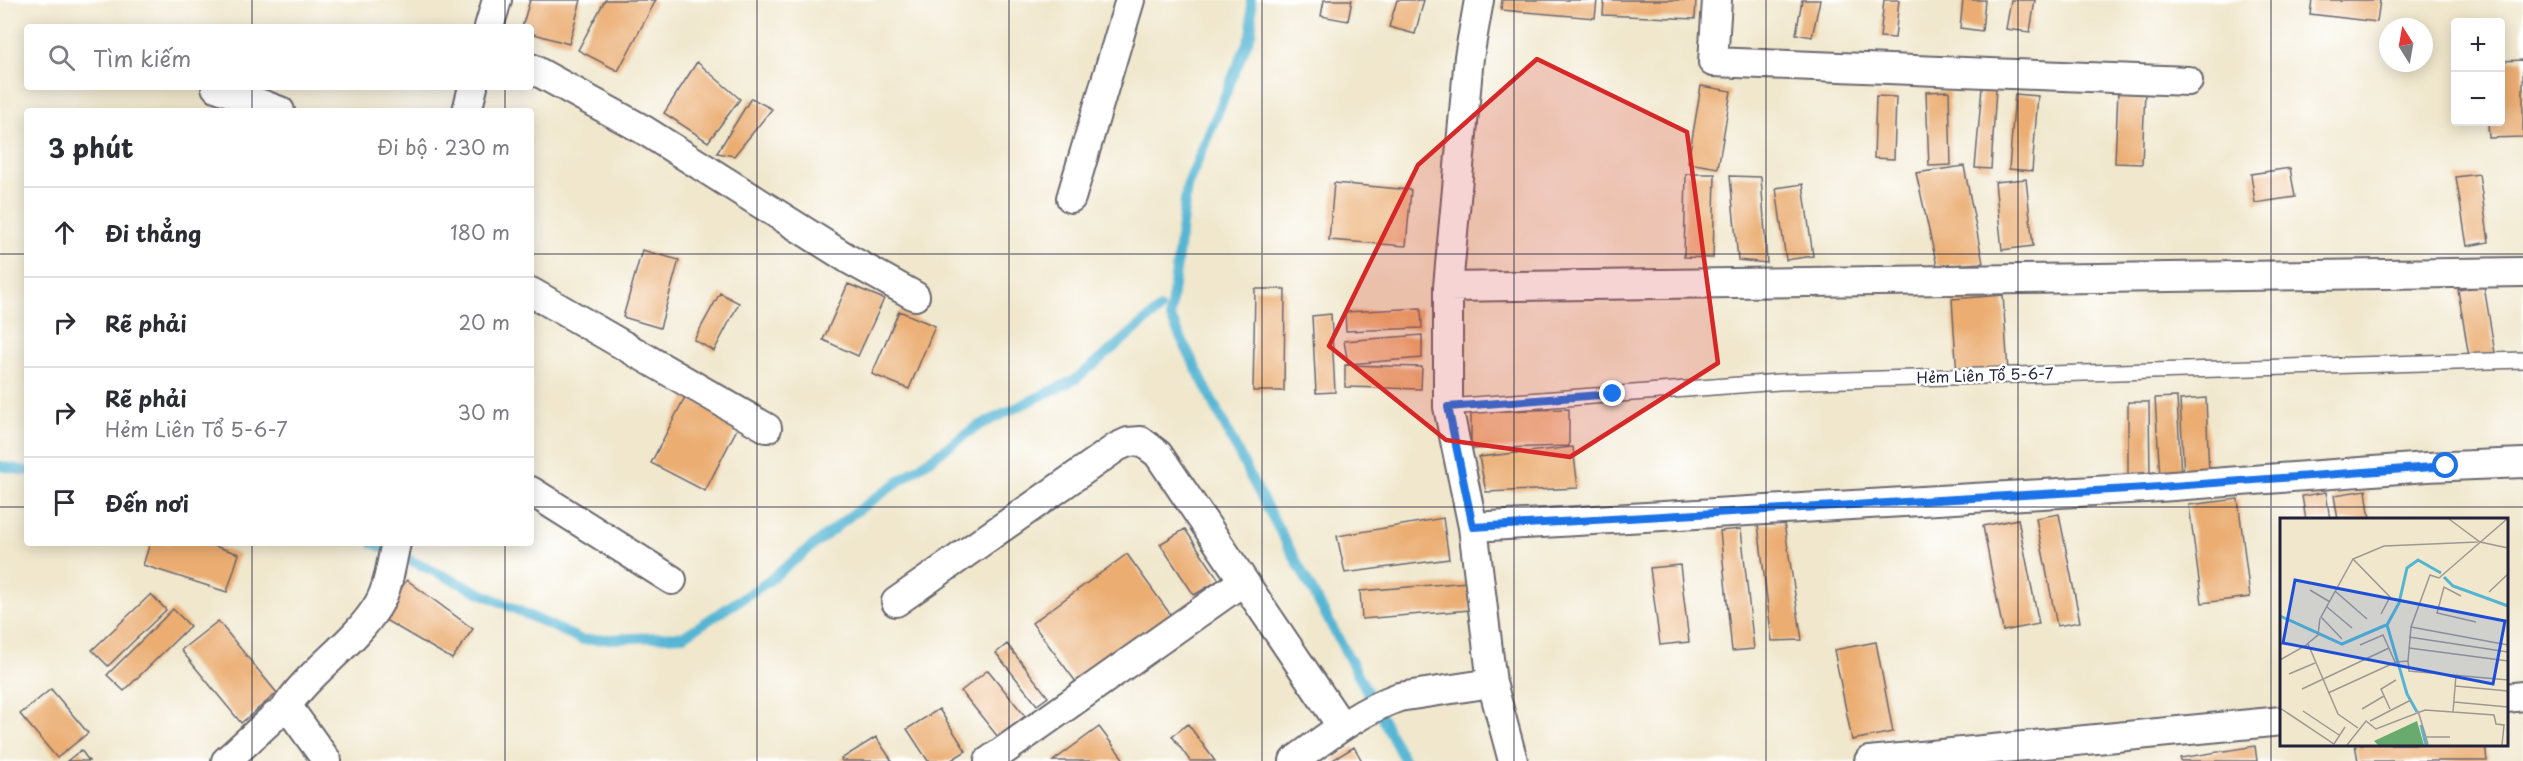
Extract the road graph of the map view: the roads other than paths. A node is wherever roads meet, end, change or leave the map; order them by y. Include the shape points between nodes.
1 (497, 0) edge
2 (1130, 0) edge
3 (1479, 0) edge
4 (1717, 0) edge
5 (490, 24) edge
6 (534, 70) edge
7 (2188, 81) dead end
8 (224, 90) edge
9 (472, 90) edge
10 (272, 108) edge
11 (468, 108) edge
12 (1071, 198) dead end
13 (2523, 272) edge
14 (1448, 287) junction
15 (534, 294) edge
16 (915, 296) dead end
17 (2523, 360) edge
18 (1448, 407) junction
19 (767, 428) dead end
20 (2523, 463) edge
21 (534, 493) edge
22 (1473, 527) junction
23 (395, 546) edge
24 (672, 580) dead end
25 (1242, 582) junction
26 (896, 602) dead end
27 (1492, 683) junction
28 (2523, 696) edge
29 (2508, 698) edge
30 (283, 712) junction
31 (2280, 721) edge
32 (1345, 725) junction
33 (2079, 751) edge
34 (226, 761) edge
35 (327, 761) edge
36 (989, 761) edge
37 (1294, 761) edge
38 (1513, 761) edge
39 (1869, 761) edge

1 - 5 street
2 - 12 street
3 - 14 street via 1468,57
4 - 7 street via 1713,62
6 - 16 street via 644,130 850,260
8 - 10 street
9 - 11 street
13 - 14 street
14 - 18 street
15 - 19 street
17 - 18 lane, Hẻm Liên Tổ 5-6-7 via 1779,382
18 - 22 street
20 - 22 street
21 - 24 street
22 - 27 street
23 - 30 street via 378,606 299,689
25 - 26 street via 1158,454 1141,441 1117,447
25 - 32 street
25 - 36 street
27 - 32 street via 1399,697
27 - 38 street
28 - 29 street
30 - 34 street
30 - 35 street via 293,714
31 - 33 street
32 - 37 street
33 - 39 street

